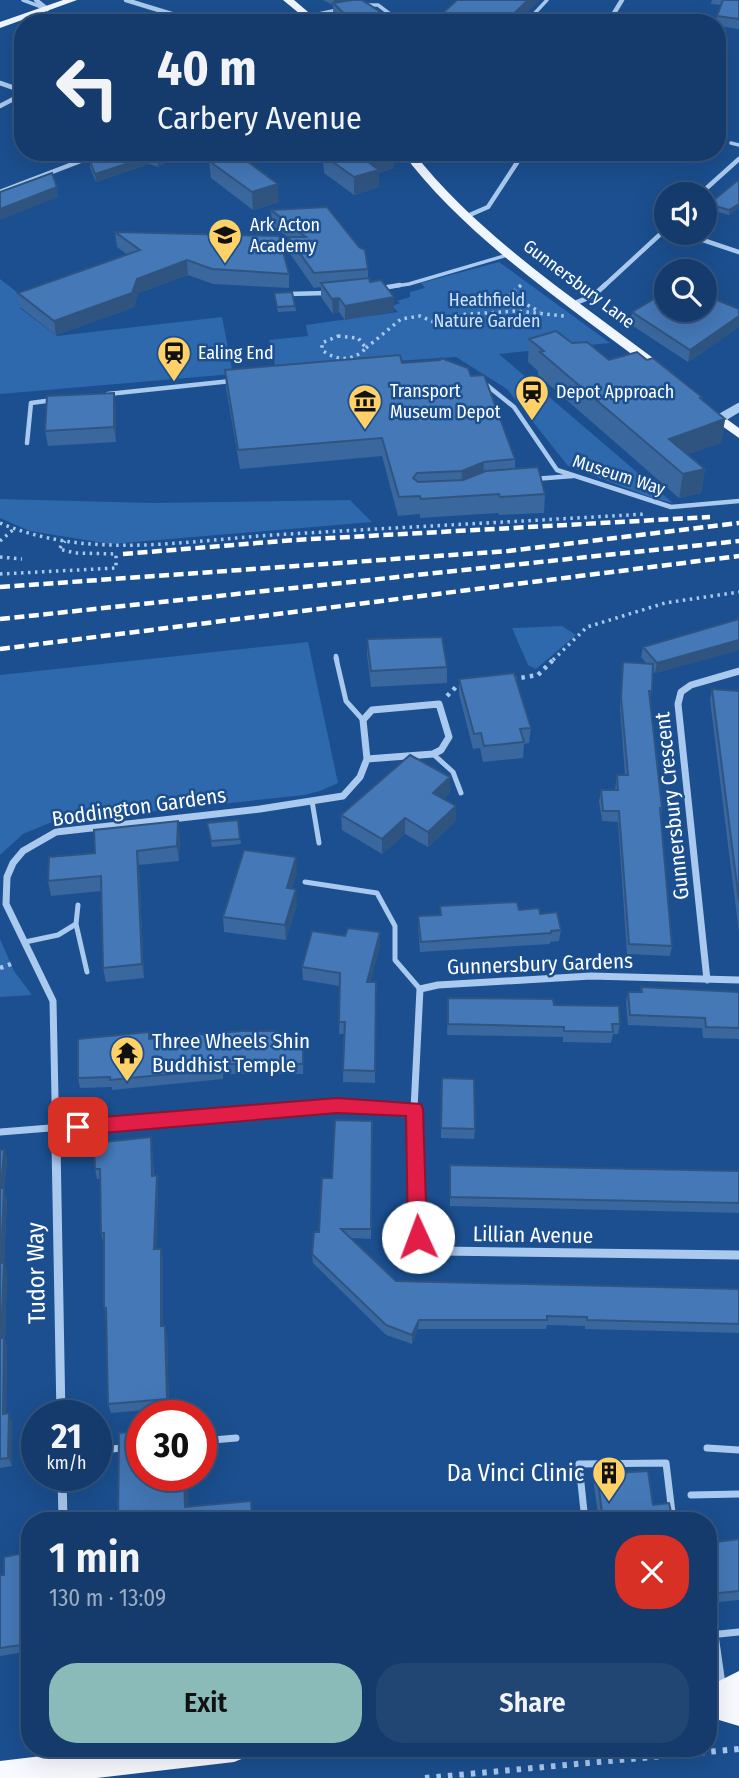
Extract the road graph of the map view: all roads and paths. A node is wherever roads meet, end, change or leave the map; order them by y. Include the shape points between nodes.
1 (23, 0) edge
2 (36, 0) edge
3 (72, 0) edge
4 (126, 0) edge
5 (288, 0) edge
6 (547, 0) edge
7 (357, 6) edge
8 (346, 8) edge
9 (47, 9) junction
10 (35, 14) edge
11 (172, 14) edge
12 (306, 14) edge
13 (318, 14) edge
14 (390, 14) edge
15 (534, 14) edge
16 (731, 143) dead end
17 (739, 145) edge
18 (739, 159) edge
19 (81, 161) edge
20 (415, 161) edge
21 (518, 161) edge
22 (713, 182) edge
23 (0, 192) edge
24 (465, 217) junction
25 (654, 240) edge
26 (717, 245) edge
27 (739, 252) edge
28 (511, 254) junction
29 (543, 279) junction
30 (376, 289) edge
31 (329, 293) edge
32 (284, 294) edge
33 (575, 303) junction
34 (586, 310) junction
35 (544, 314) junction
36 (366, 348) junction
37 (473, 378) edge
38 (231, 381) edge
39 (679, 385) edge
40 (107, 395) edge
41 (57, 400) edge
42 (698, 401) edge
43 (739, 408) edge
44 (720, 418) junction
45 (739, 434) edge
46 (27, 443) dead end
47 (580, 476) junction
48 (526, 480) edge
49 (739, 501) edge
50 (671, 507) junction
51 (0, 523) edge
52 (13, 529) junction
53 (0, 541) edge
54 (65, 541) junction
55 (0, 557) edge
56 (22, 559) dead end
57 (0, 574) edge
58 (739, 592) edge
59 (336, 656) dead end
60 (739, 671) edge
61 (511, 679) edge
62 (470, 684) edge
63 (439, 704) junction
64 (363, 720) junction
65 (433, 754) junction
66 (367, 759) junction
67 (461, 793) dead end
68 (312, 801) junction
69 (319, 843) dead end
70 (305, 882) dead end
71 (3, 904) edge
72 (78, 905) dead end
73 (76, 924) junction
74 (25, 942) junction
75 (11, 964) dead end
76 (0, 968) edge
77 (87, 972) dead end
78 (707, 980) junction
79 (739, 980) edge
80 (420, 989) junction
81 (414, 1109) junction
82 (53, 1129) junction
83 (0, 1132) edge
84 (739, 1255) edge
85 (61, 1400) edge
86 (236, 1438) dead end
87 (217, 1440) edge
88 (707, 1448) dead end
89 (739, 1450) edge
90 (62, 1491) edge
91 (739, 1494) edge
92 (691, 1495) dead end
93 (63, 1512) edge
94 (584, 1512) edge
95 (672, 1512) edge
96 (739, 1632) edge
97 (717, 1634) edge
98 (717, 1662) edge
99 (724, 1699) edge
100 (739, 1749) edge
101 (717, 1751) edge
102 (135, 1757) edge
103 (652, 1757) edge
104 (0, 1775) edge
105 (425, 1778) edge

1 - 9 lane
2 - 9 street
3 - 9 main road
4 - 11 street
5 - 12 main road
6 - 15 lane
7 - 14 lane via 378,5
8 - 13 lane
9 - 10 main road
16 - 17 lane
18 - 22 street
19 - 23 street
20 - 24 main road, Gunnersbury Lane
21 - 24 street via 488,207
24 - 28 main road, Gunnersbury Lane
25 - 33 street via 593,296
26 - 27 street
28 - 29 main road, Gunnersbury Lane
28 - 30 lane
29 - 33 main road, Gunnersbury Lane
29 - 35 path via 522,283 510,296
31 - 32 lane
33 - 34 main road, Gunnersbury Lane
34 - 35 path
34 - 39 main road, Gunnersbury Lane
35 - 36 path via 456,315 441,323 419,316 401,319
36 - 36 path via 359,355 338,359 325,354 321,346 345,335 363,341
37 - 47 lane, Museum Way via 514,407 557,470
38 - 40 lane
41 - 46 lane via 31,402
42 - 44 main road
43 - 44 lane
44 - 45 main road
47 - 48 lane
47 - 50 lane, Museum Way
49 - 50 lane, Museum Way
50 - 54 path via 654,514 126,547
51 - 52 path
52 - 53 path
52 - 54 path
54 - 57 path via 59,549 116,554 116,568
55 - 56 path
58 - 61 path via 665,603 587,627 538,676
59 - 64 lane via 346,701
60 - 78 street, Gunnersbury Crescent via 691,685 681,692 678,704
62 - 63 path via 457,686
63 - 64 street via 372,710
63 - 65 street via 449,737 442,750
64 - 66 street
65 - 66 street
65 - 67 lane via 453,772
66 - 68 street, Boddington Gardens via 360,777 342,796
68 - 69 lane
68 - 71 street, Boddington Gardens via 56,832 23,851 13,863
70 - 80 lane via 377,893 395,926 395,960
71 - 74 street, Boddington Gardens
72 - 73 lane
73 - 74 lane via 58,935
73 - 77 lane
74 - 82 street, Boddington Gardens via 52,1001
75 - 76 path
78 - 79 street, Gunnersbury Gardens
78 - 80 street, Gunnersbury Gardens via 591,976
80 - 81 street, Gunnersbury Gardens
81 - 82 street via 337,1105
81 - 84 street, Lillian Avenue via 418,1237 427,1247 442,1251
82 - 83 street
82 - 85 street, Tudor Way
86 - 87 lane
88 - 89 lane
90 - 93 street
91 - 92 lane
94 - 95 lane via 579,1465 666,1463
96 - 97 lane
98 - 99 lane
100 - 101 path
102 - 104 highway
103 - 105 path

